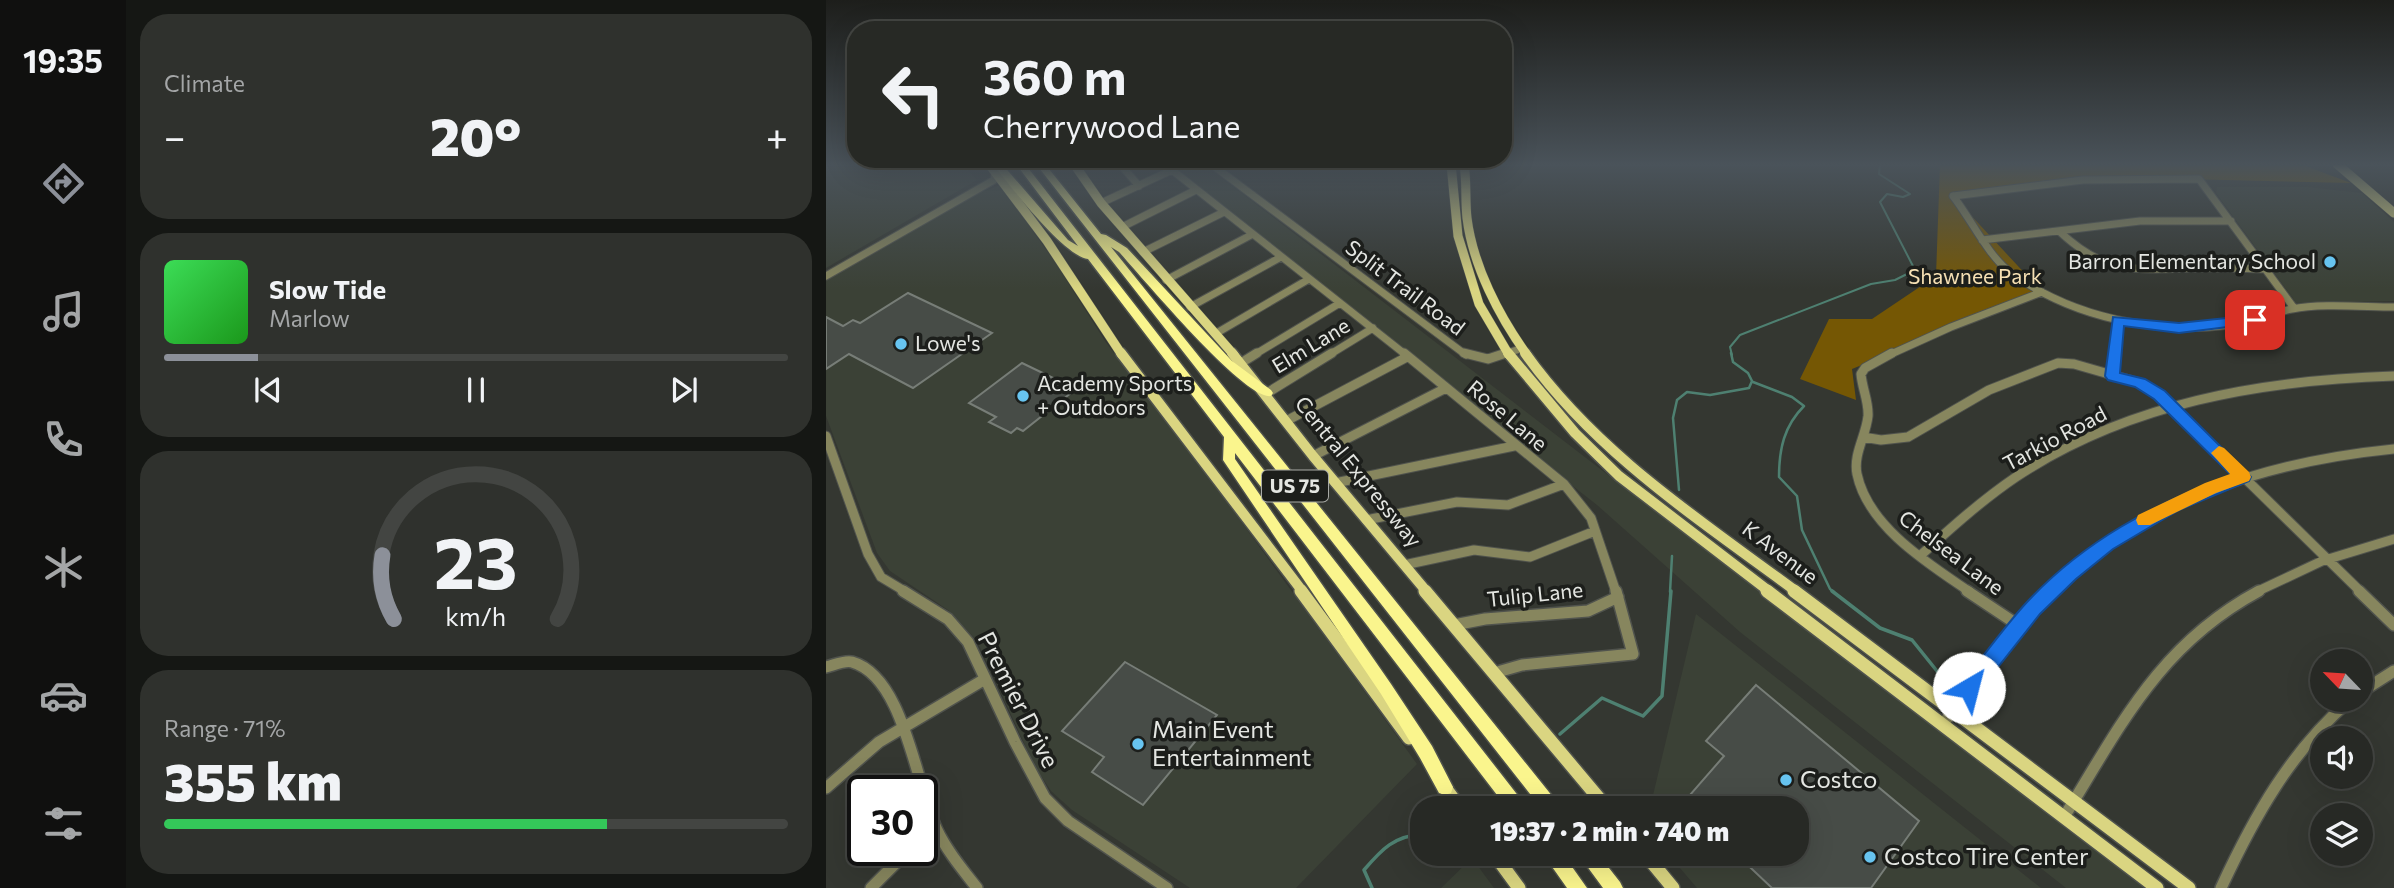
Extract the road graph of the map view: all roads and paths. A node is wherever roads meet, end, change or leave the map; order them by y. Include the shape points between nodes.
1 (946, 205) edge
2 (1020, 205) edge
3 (1030, 205) edge
4 (1052, 205) edge
5 (1073, 205) edge
6 (1104, 205) edge
7 (1165, 205) edge
8 (1215, 205) edge
9 (1266, 205) edge
10 (1454, 205) edge
11 (1467, 205) edge
12 (1961, 205) edge
13 (2219, 205) edge
14 (1223, 212) junction
15 (1467, 218) junction
16 (1455, 219) junction
17 (2231, 221) junction
18 (1122, 227) junction
19 (1094, 231) junction
20 (2059, 231) junction
21 (1251, 235) junction
22 (1982, 240) junction
23 (1143, 252) junction
24 (1281, 257) junction
25 (1097, 263) junction
26 (2266, 269) junction
27 (826, 276) edge
28 (1309, 279) junction
29 (1485, 279) junction
30 (1166, 280) junction
31 (1471, 283) junction
32 (2042, 292) junction
33 (1340, 303) junction
34 (2394, 306) edge
35 (1190, 307) junction
36 (2294, 308) junction
37 (2118, 320) junction
38 (1373, 328) junction
39 (1215, 334) junction
40 (1514, 351) junction
41 (1407, 357) junction
42 (1241, 363) junction
43 (2113, 376) junction
44 (2394, 376) edge
45 (1446, 388) junction
46 (1267, 393) junction
47 (2172, 407) junction
48 (1288, 421) junction
49 (826, 436) edge
50 (1230, 436) junction
51 (1863, 437) junction
52 (1514, 446) junction
53 (2394, 449) edge
54 (1313, 456) junction
55 (2243, 477) junction
56 (1335, 483) junction
57 (1564, 484) junction
58 (1366, 520) junction
59 (1594, 531) junction
60 (1720, 533) junction
61 (2394, 539) edge
62 (1707, 545) junction
63 (1921, 555) junction
64 (2326, 558) junction
65 (1404, 565) junction
66 (1618, 597) junction
67 (1454, 625) junction
68 (2018, 625) junction
69 (2394, 625) edge
70 (827, 667) edge
71 (2394, 671) edge
72 (1494, 673) junction
73 (985, 679) junction
74 (2373, 684) edge
75 (1953, 710) junction
76 (2335, 712) edge
77 (1943, 724) junction
78 (902, 726) junction
79 (918, 775) edge
80 (1445, 787) junction
81 (826, 788) edge
82 (1451, 796) edge
83 (1508, 796) edge
84 (1541, 796) edge
85 (1597, 796) edge
86 (2074, 802) junction
87 (2064, 817) junction
88 (938, 832) edge
89 (893, 866) edge
90 (1503, 866) edge
91 (1561, 866) edge
92 (1597, 866) edge
93 (1655, 866) edge
94 (871, 888) edge
95 (977, 888) edge
96 (1167, 888) edge
97 (1519, 888) edge
98 (1578, 888) edge
99 (1614, 888) edge
100 (1673, 888) edge
101 (2157, 888) edge
102 (2189, 888) edge
103 (2221, 888) edge

1 - 27 street
2 - 80 main road via 1123,357 1287,570
3 - 25 highway via 1065,242
4 - 25 highway, US 75
5 - 19 highway, US 75
6 - 18 main road, Central Expressway
7 - 18 street
8 - 14 street, Rose Lane
9 - 40 street, Split Trail Road via 1466,355 1482,360
10 - 16 main road, K Avenue
11 - 15 main road, K Avenue
12 - 22 street
13 - 17 street
14 - 21 street, Rose Lane
14 - 23 street
15 - 16 main road
15 - 29 main road, K Avenue
16 - 31 main road, K Avenue
17 - 20 street via 2140,221
17 - 26 street
18 - 23 main road, Central Expressway
19 - 46 highway via 1123,250 1228,364
19 - 84 highway, US 75
20 - 22 street
20 - 26 street via 2087,255 2126,270
21 - 24 street, Rose Lane
21 - 30 street
22 - 32 street via 2010,272
23 - 30 main road, Central Expressway
24 - 28 street, Rose Lane
24 - 35 street
25 - 50 highway, US 75
26 - 36 street
28 - 33 street, Rose Lane
28 - 39 street
29 - 31 main road
29 - 40 main road, K Avenue
30 - 35 main road, Central Expressway
31 - 40 main road, K Avenue via 1483,311
32 - 37 street
32 - 51 street, Chelsea Lane via 1916,342 1865,368 1861,379 1868,412
33 - 38 street, Rose Lane
33 - 42 street
34 - 36 street
35 - 39 main road, Central Expressway
36 - 37 street via 2267,318 2203,327 2158,327
37 - 43 street
38 - 41 street, Rose Lane
38 - 46 street, Elm Lane
39 - 42 main road, Central Expressway
40 - 60 main road, K Avenue via 1614,453
40 - 62 main road, K Avenue via 1552,409 1599,457
41 - 45 street, Rose Lane
41 - 48 street
42 - 46 main road, Central Expressway
43 - 47 street via 2149,388
43 - 51 street via 2059,363 1979,395 1908,437
44 - 47 street, Tarkio Road via 2296,382
45 - 52 street, Rose Lane
45 - 54 street
46 - 48 main road, Central Expressway
47 - 55 street
47 - 63 street, Tarkio Road via 2086,438 2046,458 1987,498
48 - 54 main road, Central Expressway
49 - 73 street, Premier Drive via 867,554 881,577 948,619 968,642
50 - 80 highway via 1229,460 1386,689
50 - 83 highway, US 75
51 - 63 street, Chelsea Lane via 1856,464 1862,490 1884,525
52 - 56 street
52 - 57 street, Rose Lane
53 - 55 street via 2330,457
54 - 56 main road, Central Expressway
55 - 64 street
55 - 68 street via 2173,505 2107,544
56 - 58 main road, Central Expressway
57 - 58 street via 1508,505 1457,502
57 - 59 street, Rose Lane via 1590,513
58 - 65 main road, Central Expressway
59 - 65 street via 1530,557 1474,550
59 - 66 street, Rose Lane
60 - 62 main road
60 - 75 main road, K Avenue
61 - 64 street
62 - 77 main road, K Avenue
63 - 68 street, Chelsea Lane
64 - 69 street
64 - 86 street via 2247,596 2173,656 2121,722
65 - 67 main road, Central Expressway
66 - 67 street, Tulip Lane via 1588,611
66 - 72 street, Rose Lane via 1633,654 1522,665
67 - 72 main road, Central Expressway
68 - 75 street
70 - 78 street via 849,660 874,676
71 - 74 street
72 - 85 main road, Central Expressway
73 - 78 street
73 - 96 street, Premier Drive via 1045,798 1068,821
75 - 77 street
75 - 86 main road, K Avenue
76 - 103 street via 2285,772
77 - 87 main road, K Avenue
78 - 79 street
78 - 81 street
80 - 82 main road
86 - 87 street
86 - 102 main road, K Avenue
87 - 101 main road, K Avenue
88 - 95 street
89 - 94 street
90 - 97 main road
91 - 98 highway
92 - 99 highway
93 - 100 main road

